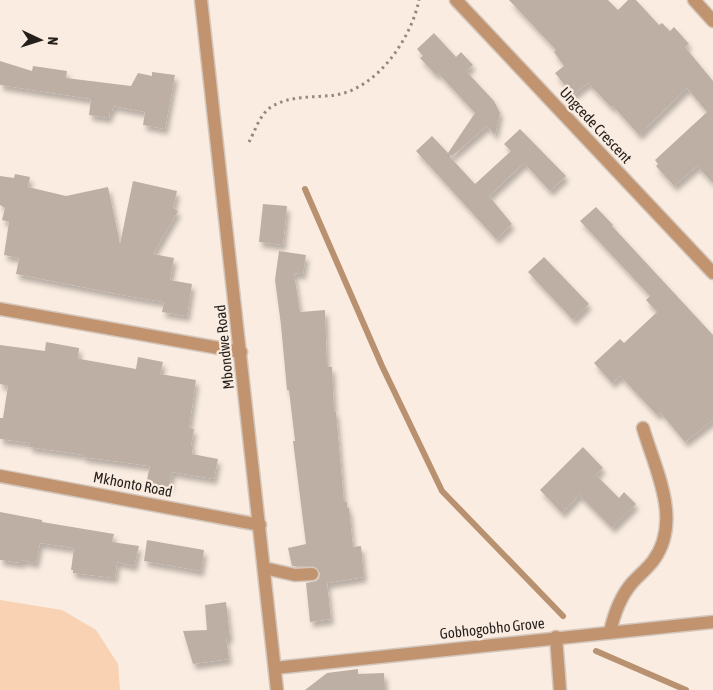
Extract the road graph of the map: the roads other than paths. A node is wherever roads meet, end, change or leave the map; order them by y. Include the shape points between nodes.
1 (201, 0) edge
2 (456, 0) edge
3 (694, 0) edge
4 (713, 21) edge
5 (713, 273) edge
6 (0, 309) edge
7 (241, 352) junction
8 (643, 428) dead end
9 (0, 476) edge
10 (260, 524) junction
11 (264, 568) junction
12 (312, 574) dead end
13 (713, 622) edge
14 (610, 632) junction
15 (556, 637) junction
16 (275, 668) junction
17 (277, 690) edge
18 (560, 690) edge

1 - 7 street, Mbondwe Road
2 - 5 street, Ungcede Crescent
3 - 4 street
6 - 7 street
7 - 10 street, Mbondwe Road
8 - 14 street via 664,494 666,533 660,551 622,598
9 - 10 street, Mkhonto Road
10 - 11 street, Mbondwe Road
11 - 12 street via 294,575
11 - 16 street, Mbondwe Road
13 - 14 street, Gobhogobho Grove
14 - 15 street, Gobhogobho Grove
15 - 16 street, Gobhogobho Grove
15 - 18 street
16 - 17 street, Mbondwe Road

